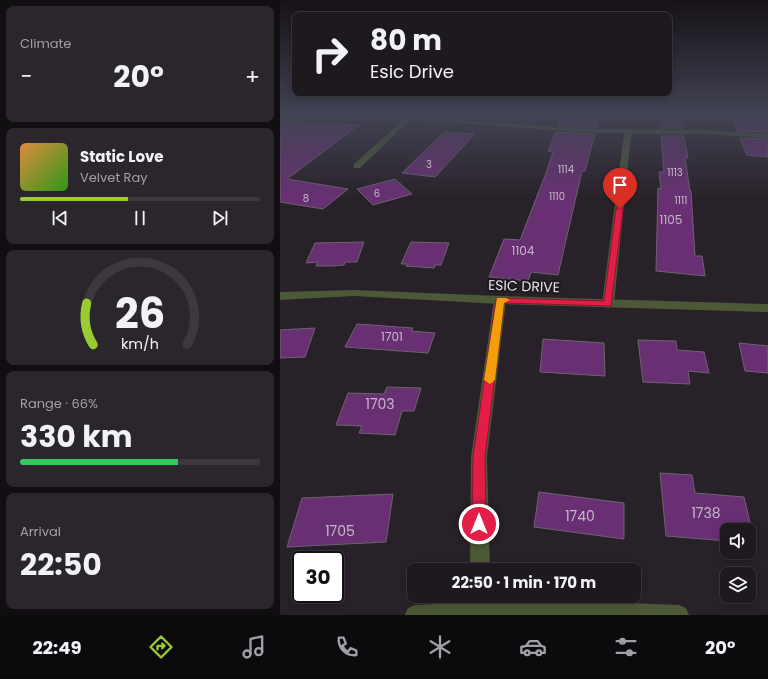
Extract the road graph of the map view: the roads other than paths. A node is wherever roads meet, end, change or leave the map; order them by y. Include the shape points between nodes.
1 (382, 143) edge
2 (627, 143) edge
3 (357, 166) dead end
4 (280, 296) edge
5 (500, 300) junction
6 (608, 304) junction
7 (768, 308) edge
8 (480, 563) edge
9 (482, 607) edge
10 (415, 615) edge
11 (679, 615) edge

1 - 3 street
2 - 6 street
4 - 5 street, ESIC DRIVE via 354,293
5 - 6 street, ESIC DRIVE
5 - 8 street via 479,457
6 - 7 street, ESIC DRIVE
9 - 10 street
9 - 11 street

